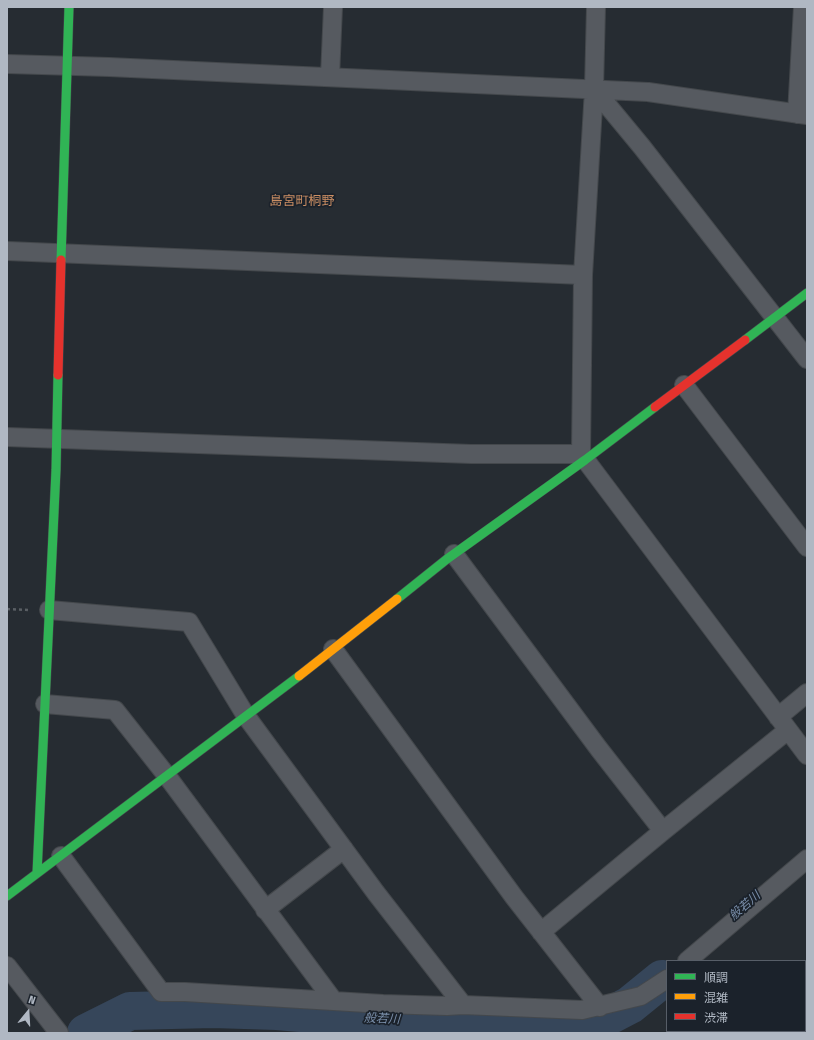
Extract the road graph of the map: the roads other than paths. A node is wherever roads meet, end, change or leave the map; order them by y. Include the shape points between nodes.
1 (69, 7) edge
2 (333, 7) edge
3 (596, 7) edge
4 (803, 7) edge
5 (7, 64) edge
6 (67, 66) junction
7 (330, 77) junction
8 (594, 89) junction
9 (802, 115) edge
10 (7, 251) edge
11 (61, 254) junction
12 (583, 275) junction
13 (807, 293) edge
14 (775, 318) junction
15 (807, 359) edge
16 (684, 385) junction
17 (7, 437) edge
18 (57, 439) junction
19 (583, 457) junction
20 (807, 547) edge
21 (454, 554) junction
22 (49, 610) junction
23 (333, 649) junction
24 (807, 693) edge
25 (45, 704) junction
26 (246, 716) junction
27 (783, 723) junction
28 (807, 755) edge
29 (167, 776) junction
30 (663, 831) junction
31 (344, 849) junction
32 (61, 856) junction
33 (807, 859) edge
34 (37, 873) junction
35 (7, 896) edge
36 (265, 910) junction
37 (541, 932) junction
38 (688, 960) edge
39 (7, 966) edge
40 (666, 980) edge
41 (333, 1000) junction
42 (463, 1005) junction
43 (600, 1006) junction
44 (59, 1033) edge

1 - 6 street
2 - 7 street
3 - 8 street
4 - 9 street
5 - 6 street
6 - 7 street
6 - 11 street
7 - 8 street
8 - 9 street via 648,92
8 - 12 street
8 - 14 street
10 - 11 street
11 - 12 street
11 - 18 street
12 - 19 street
13 - 14 street
14 - 15 street
14 - 16 street
16 - 19 street
16 - 20 street
17 - 18 street
18 - 19 street
18 - 22 street
19 - 21 street
19 - 27 street
21 - 23 street
21 - 30 street
22 - 25 street
22 - 26 street via 189,622
23 - 26 street
23 - 37 street
24 - 27 street
25 - 29 street via 115,710
25 - 34 street
26 - 29 street
26 - 31 street
27 - 28 street
27 - 30 street
29 - 32 street
29 - 36 street
30 - 37 street
31 - 36 street
31 - 42 street
32 - 34 street
32 - 41 street via 161,992
33 - 38 street
34 - 35 street
36 - 41 street
37 - 43 street
39 - 44 street
40 - 43 street via 641,996
41 - 42 street
42 - 43 street via 582,1010

